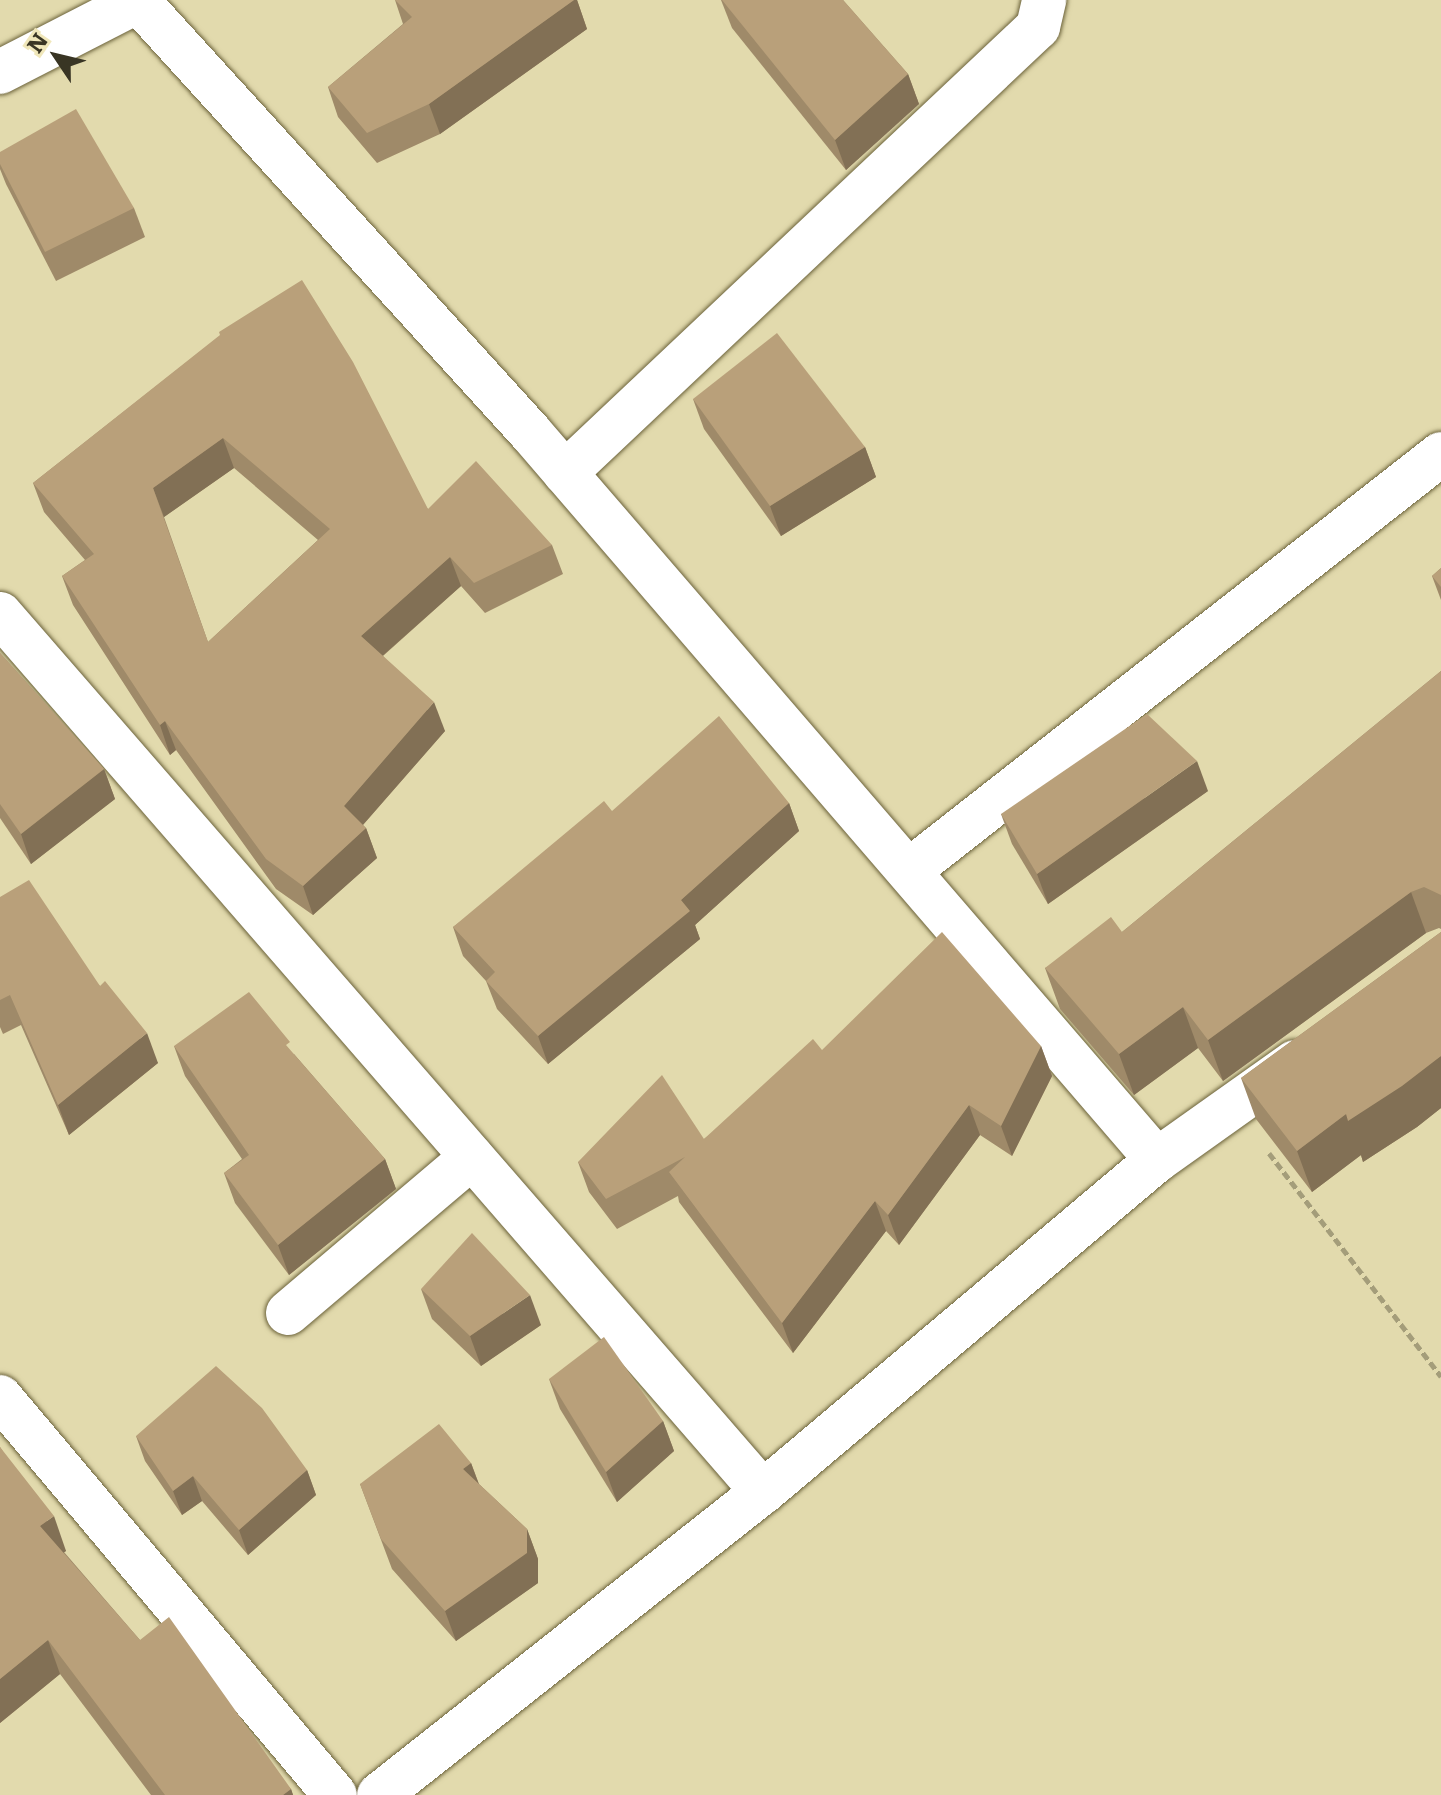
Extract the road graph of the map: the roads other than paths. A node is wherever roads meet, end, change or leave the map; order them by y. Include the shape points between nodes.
1 (139, 0) edge
2 (1044, 0) edge
3 (0, 72) edge
4 (1441, 454) edge
5 (565, 473) junction
6 (0, 614) edge
7 (911, 869) junction
8 (1331, 1035) edge
9 (472, 1157) junction
10 (1157, 1160) junction
11 (288, 1313) dead end
12 (0, 1397) edge
13 (763, 1492) junction
14 (335, 1795) edge
15 (379, 1795) edge

1 - 3 street
1 - 5 street
2 - 5 street via 1038,27
4 - 7 street
5 - 7 street
6 - 9 street
7 - 10 street
8 - 10 street
9 - 11 street
9 - 13 street
10 - 13 street
12 - 14 street
13 - 15 street

